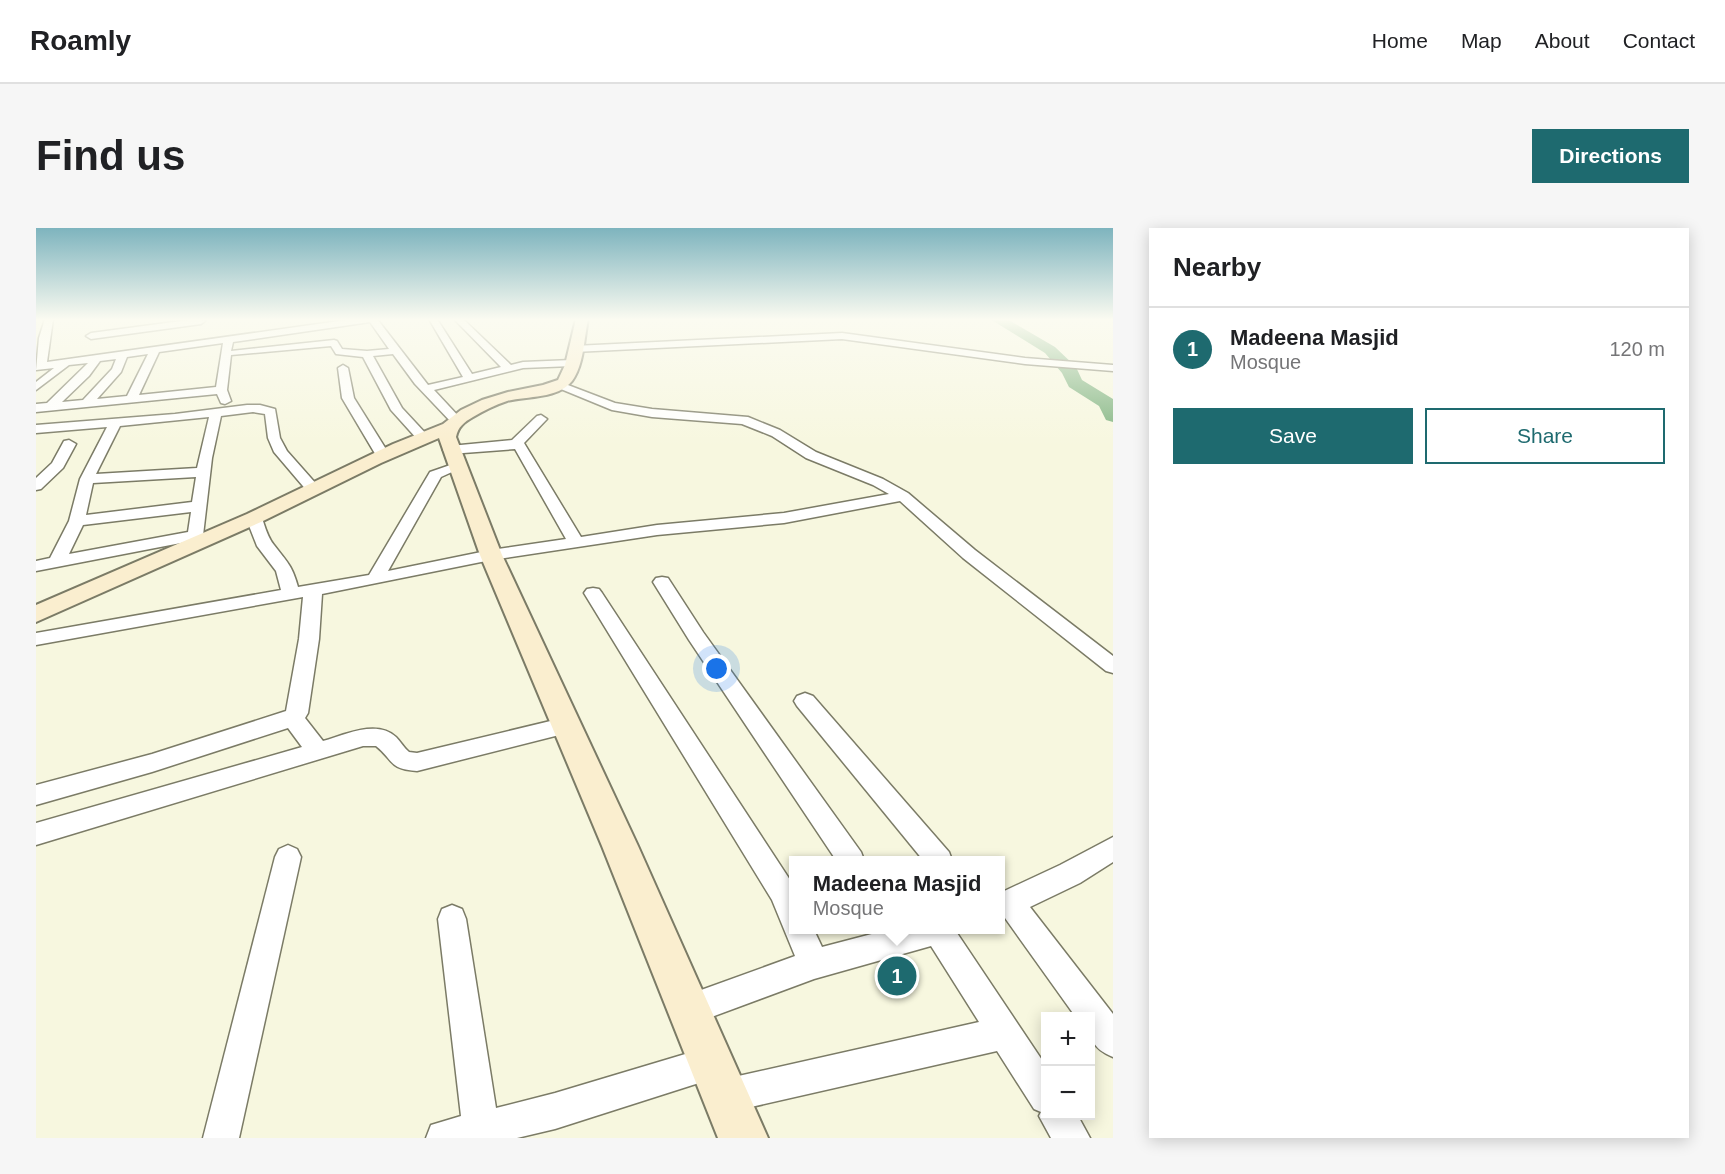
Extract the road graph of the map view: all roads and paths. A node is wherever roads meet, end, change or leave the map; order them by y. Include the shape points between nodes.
1 (87, 361) edge
2 (91, 361) edge
3 (120, 361) edge
4 (149, 361) edge
5 (227, 361) edge
6 (371, 361) edge
7 (405, 361) edge
8 (459, 361) edge
9 (501, 361) edge
10 (543, 361) edge
11 (572, 361) edge
12 (1031, 361) edge
13 (65, 364) junction
14 (39, 367) edge
15 (343, 368) dead end
16 (508, 368) junction
17 (1113, 368) edge
18 (470, 379) junction
19 (39, 383) edge
20 (560, 385) junction
21 (221, 390) junction
22 (426, 390) junction
23 (131, 399) junction
24 (87, 403) junction
25 (55, 406) junction
26 (36, 408) edge
27 (220, 412) junction
28 (542, 419) dead end
29 (115, 423) junction
30 (40, 429) edge
31 (447, 440) junction
32 (69, 444) dead end
33 (516, 444) junction
34 (382, 454) junction
35 (203, 472) junction
36 (87, 479) junction
37 (36, 486) edge
38 (313, 489) junction
39 (903, 496) junction
40 (199, 506) junction
41 (254, 518) junction
42 (77, 521) junction
43 (195, 539) junction
44 (575, 541) junction
45 (490, 555) junction
46 (57, 562) junction
47 (36, 566) edge
48 (375, 579) junction
49 (662, 582) dead end
50 (302, 592) junction
51 (593, 593) dead end
52 (36, 614) edge
53 (36, 639) edge
54 (1113, 666) edge
55 (805, 701) dead end
56 (293, 718) junction
57 (567, 725) junction
58 (318, 751) junction
59 (36, 795) edge
60 (36, 834) edge
61 (1113, 848) edge
62 (848, 856) edge
63 (935, 856) edge
64 (288, 857) dead end
65 (1006, 906) edge
66 (789, 907) edge
67 (452, 919) dead end
68 (801, 934) edge
69 (898, 934) edge
70 (940, 934) edge
71 (814, 964) junction
72 (690, 1009) junction
73 (1005, 1034) junction
74 (1113, 1041) edge
75 (712, 1063) junction
76 (1041, 1089) edge
77 (725, 1096) junction
78 (1060, 1120) edge
79 (481, 1129) junction
80 (221, 1138) edge
81 (444, 1138) edge
82 (743, 1138) edge
83 (1072, 1138) edge

1 - 13 street
2 - 25 street via 85,374
3 - 24 street
4 - 23 street
5 - 21 street
6 - 31 street via 397,410
7 - 22 street
8 - 18 street
9 - 16 street
10 - 16 street
11 - 20 street via 567,378
12 - 17 street
13 - 14 street
13 - 19 street
15 - 34 street via 348,398
16 - 18 street
18 - 22 street
20 - 31 street via 501,398
20 - 39 street via 612,406 744,420
21 - 23 street
21 - 27 street via 225,398
22 - 31 street
23 - 24 street
24 - 25 street
25 - 26 street
25 - 30 street
27 - 29 street
27 - 35 street
27 - 38 street via 262,408 271,412 274,438 281,452
28 - 33 street
29 - 30 street
29 - 36 street
31 - 33 street
31 - 34 street
31 - 45 street
31 - 48 street via 439,472
32 - 37 street via 58,465
33 - 44 street via 522,448
34 - 38 street
35 - 36 street
35 - 40 street
36 - 42 street
38 - 41 street
39 - 44 street via 784,518
39 - 54 street via 969,554
40 - 42 street
40 - 43 street
41 - 43 street
41 - 50 street via 265,546
42 - 46 street
43 - 46 street
43 - 52 street
44 - 45 street
45 - 48 street
45 - 57 street
46 - 47 street
48 - 50 street
49 - 62 street
50 - 53 street
50 - 56 street via 309,639
51 - 66 street
55 - 63 street
56 - 58 street
56 - 59 street
57 - 58 street via 417,762 399,759 388,741 377,736
57 - 72 street
58 - 60 street
61 - 65 street
64 - 80 street
65 - 74 street
67 - 79 street
68 - 71 street
69 - 71 street
70 - 73 street
71 - 72 street
72 - 75 street
73 - 76 street
73 - 77 street
75 - 77 street
75 - 79 street via 555,1111
77 - 82 street
78 - 83 street
79 - 81 street

